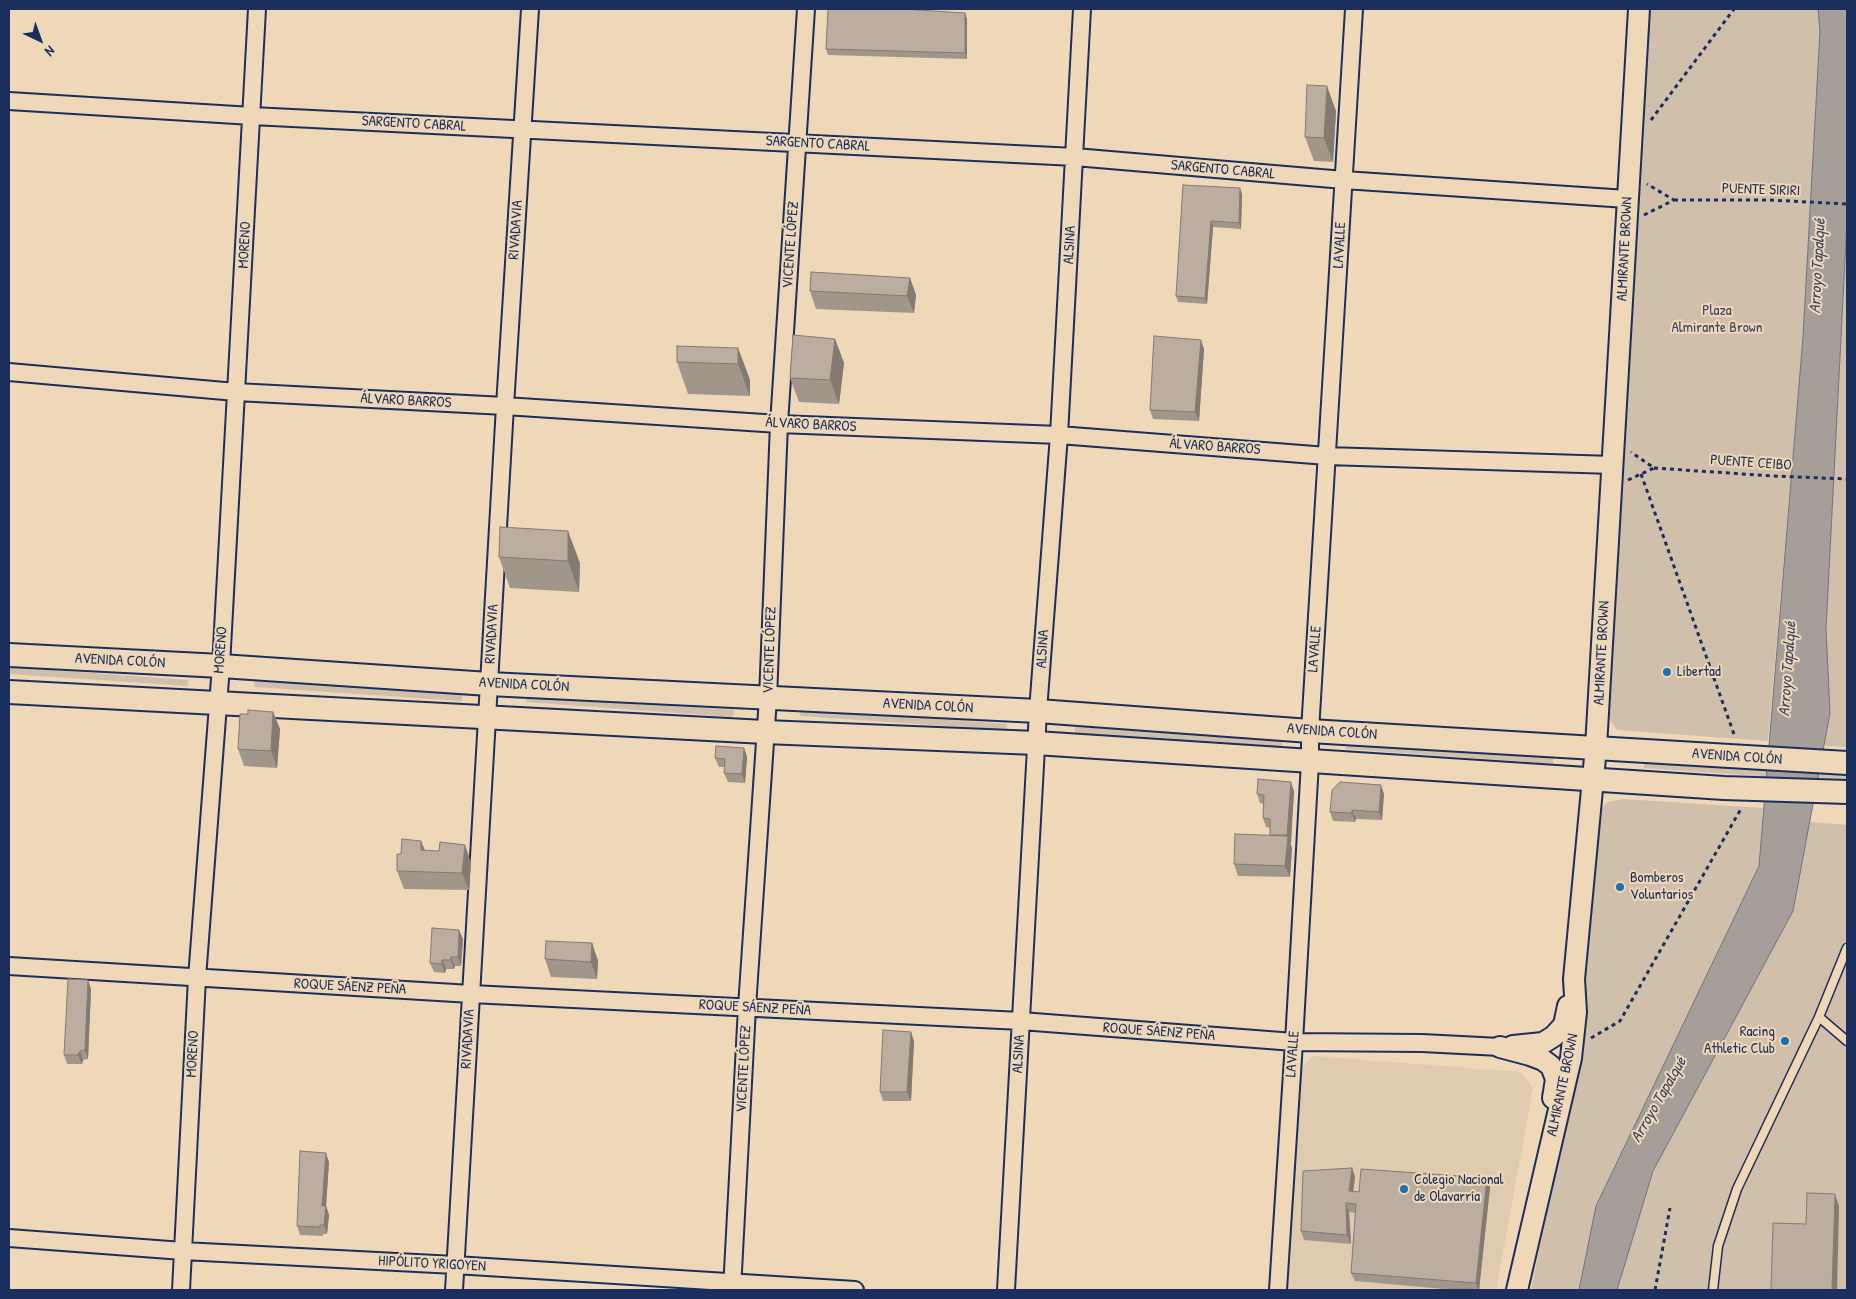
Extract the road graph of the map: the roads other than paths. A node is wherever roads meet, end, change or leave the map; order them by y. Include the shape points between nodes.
1 (257, 9) edge
2 (530, 9) edge
3 (806, 9) edge
4 (1082, 9) edge
5 (1354, 9) edge
6 (1639, 9) edge
7 (9, 101) edge
8 (252, 116) junction
9 (523, 129) junction
10 (799, 142) junction
11 (1075, 157) junction
12 (1344, 180) junction
13 (1627, 199) junction
14 (9, 372) edge
15 (236, 392) junction
16 (505, 406) junction
17 (779, 424) junction
18 (1059, 435) junction
19 (1327, 456) junction
20 (1613, 465) junction
21 (9, 655) edge
22 (221, 666) junction
23 (489, 684) junction
24 (9, 692) edge
25 (768, 698) junction
26 (217, 702) junction
27 (1038, 711) junction
28 (487, 718) junction
29 (1310, 731) junction
30 (765, 732) junction
31 (1036, 743) junction
32 (1596, 747) junction
33 (1310, 762) junction
34 (1847, 763) edge
35 (1594, 780) junction
36 (1847, 792) edge
37 (1847, 948) edge
38 (9, 966) edge
39 (197, 978) junction
40 (1574, 979) junction
41 (471, 994) junction
42 (747, 1007) junction
43 (1819, 1017) junction
44 (1021, 1021) junction
45 (1847, 1041) edge
46 (1294, 1042) junction
47 (1500, 1047) junction
48 (1551, 1141) junction
49 (9, 1238) edge
50 (183, 1251) junction
51 (455, 1265) junction
52 (732, 1286) edge
53 (181, 1290) edge
54 (454, 1290) edge
55 (855, 1290) edge
56 (1006, 1290) edge
57 (1278, 1290) edge
58 (1517, 1290) edge
59 (1713, 1290) edge

1 - 8 street, MORENO
2 - 9 street, RIVADAVIA
3 - 10 street, VICENTE LÓPEZ
4 - 11 street, ALSINA
5 - 12 street, LAVALLE
6 - 13 street, ALMIRANTE BROWN
7 - 8 street, SARGENTO CABRAL
8 - 9 street, SARGENTO CABRAL
8 - 15 street, MORENO
9 - 10 street, SARGENTO CABRAL
9 - 16 street, RIVADAVIA
10 - 11 street, SARGENTO CABRAL
10 - 17 street, VICENTE LÓPEZ
11 - 12 street, SARGENTO CABRAL
11 - 18 street, ALSINA
12 - 13 street, SARGENTO CABRAL
12 - 19 street, LAVALLE
13 - 20 street, ALMIRANTE BROWN
14 - 15 street, ÁLVARO BARROS
15 - 16 street, ÁLVARO BARROS
15 - 22 street, MORENO
16 - 17 street, ÁLVARO BARROS
16 - 23 street, RIVADAVIA
17 - 18 street, ÁLVARO BARROS
17 - 25 street, VICENTE LÓPEZ
18 - 19 street, ÁLVARO BARROS
18 - 27 street, ALSINA
19 - 20 street, ÁLVARO BARROS
19 - 29 street, LAVALLE
20 - 32 street, ALMIRANTE BROWN
21 - 22 main road, AVENIDA COLÓN
22 - 23 main road, AVENIDA COLÓN
22 - 26 street, MORENO
23 - 25 main road, AVENIDA COLÓN
23 - 28 street, RIVADAVIA
24 - 26 main road, AVENIDA COLÓN
25 - 27 main road, AVENIDA COLÓN
25 - 30 street, VICENTE LÓPEZ
26 - 28 main road, AVENIDA COLÓN
26 - 39 street, MORENO
27 - 29 main road, AVENIDA COLÓN
27 - 31 street, ALSINA
28 - 30 main road, AVENIDA COLÓN
28 - 41 street, RIVADAVIA
29 - 32 main road, AVENIDA COLÓN
29 - 33 street, LAVALLE
30 - 31 main road, AVENIDA COLÓN
30 - 42 street, VICENTE LÓPEZ
31 - 33 main road, AVENIDA COLÓN
31 - 44 street, ALSINA
32 - 34 main road, AVENIDA COLÓN via 1729,744
32 - 35 street, ALMIRANTE BROWN
33 - 35 main road, AVENIDA COLÓN
33 - 46 street, LAVALLE
35 - 36 main road, AVENIDA COLÓN
35 - 40 street, ALMIRANTE BROWN
37 - 43 lane
38 - 39 street, ROQUE SÁENZ PEÑA
39 - 41 street, ROQUE SÁENZ PEÑA
39 - 50 street, MORENO
40 - 47 street via 1564,1025 1554,1036 1543,1043
40 - 48 street, ALMIRANTE BROWN via 1576,1012 1571,1058
41 - 42 street, ROQUE SÁENZ PEÑA
41 - 51 street, RIVADAVIA
42 - 44 street, ROQUE SÁENZ PEÑA
42 - 52 street, VICENTE LÓPEZ
43 - 45 lane
43 - 59 lane via 1737,1189 1718,1246
44 - 46 street, ROQUE SÁENZ PEÑA
44 - 56 street, ALSINA
46 - 47 street, ROQUE SÁENZ PEÑA
46 - 57 street, LAVALLE
47 - 48 street via 1530,1055 1551,1066 1556,1079
48 - 58 street, ALMIRANTE BROWN
49 - 50 street, HIPÓLITO YRIGOYEN
50 - 51 street, HIPÓLITO YRIGOYEN
50 - 53 street, MORENO
51 - 52 street, HIPÓLITO YRIGOYEN
51 - 54 street, RIVADAVIA
52 - 55 street, HIPÓLITO YRIGOYEN

